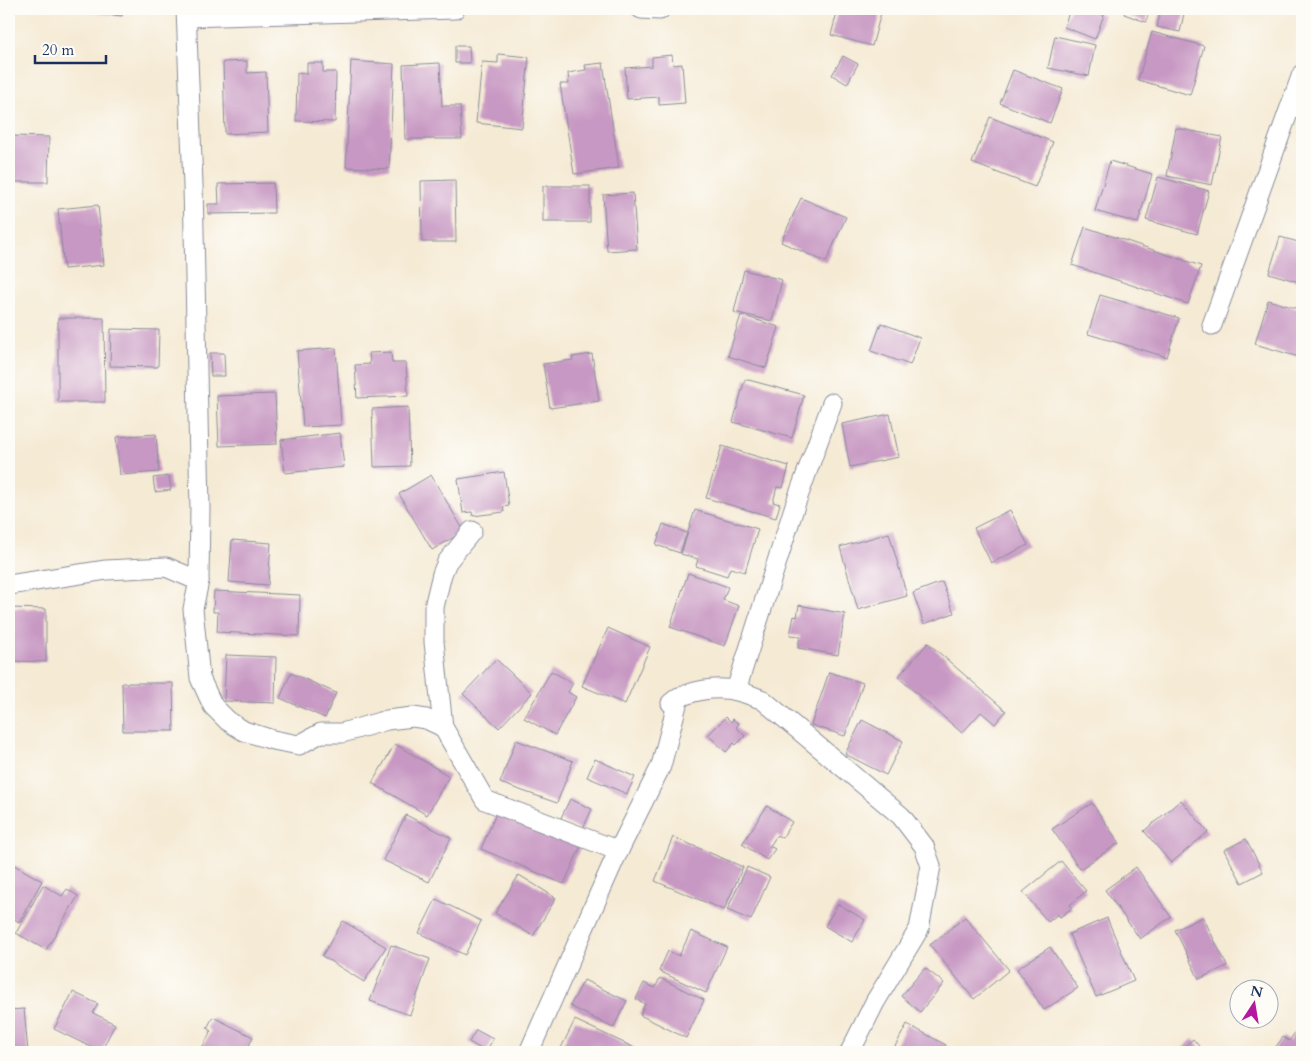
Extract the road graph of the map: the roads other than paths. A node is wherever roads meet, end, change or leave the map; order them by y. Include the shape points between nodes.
1 (455, 9) edge
2 (641, 9) edge
3 (660, 10) edge
4 (186, 13) edge
5 (1302, 74) edge
6 (1212, 325) dead end
7 (832, 403) dead end
8 (472, 531) dead end
9 (199, 581) junction
10 (9, 585) edge
11 (736, 690) junction
12 (443, 727) junction
13 (619, 851) junction
14 (528, 1052) edge
15 (850, 1052) edge

1 - 4 street
2 - 3 street
4 - 9 street via 193,185
5 - 6 street
7 - 11 street via 795,505
8 - 12 street via 447,562 434,606 434,642
9 - 10 street via 166,567 106,570
9 - 12 street via 193,609 200,678 213,706 244,730 299,745 321,734 342,733 387,720 413,717
11 - 13 street via 701,690 678,697 671,703 679,697 661,766
11 - 15 street via 763,700 901,816 924,846 931,866 919,929 875,1002
12 - 13 street via 485,800
13 - 14 street

